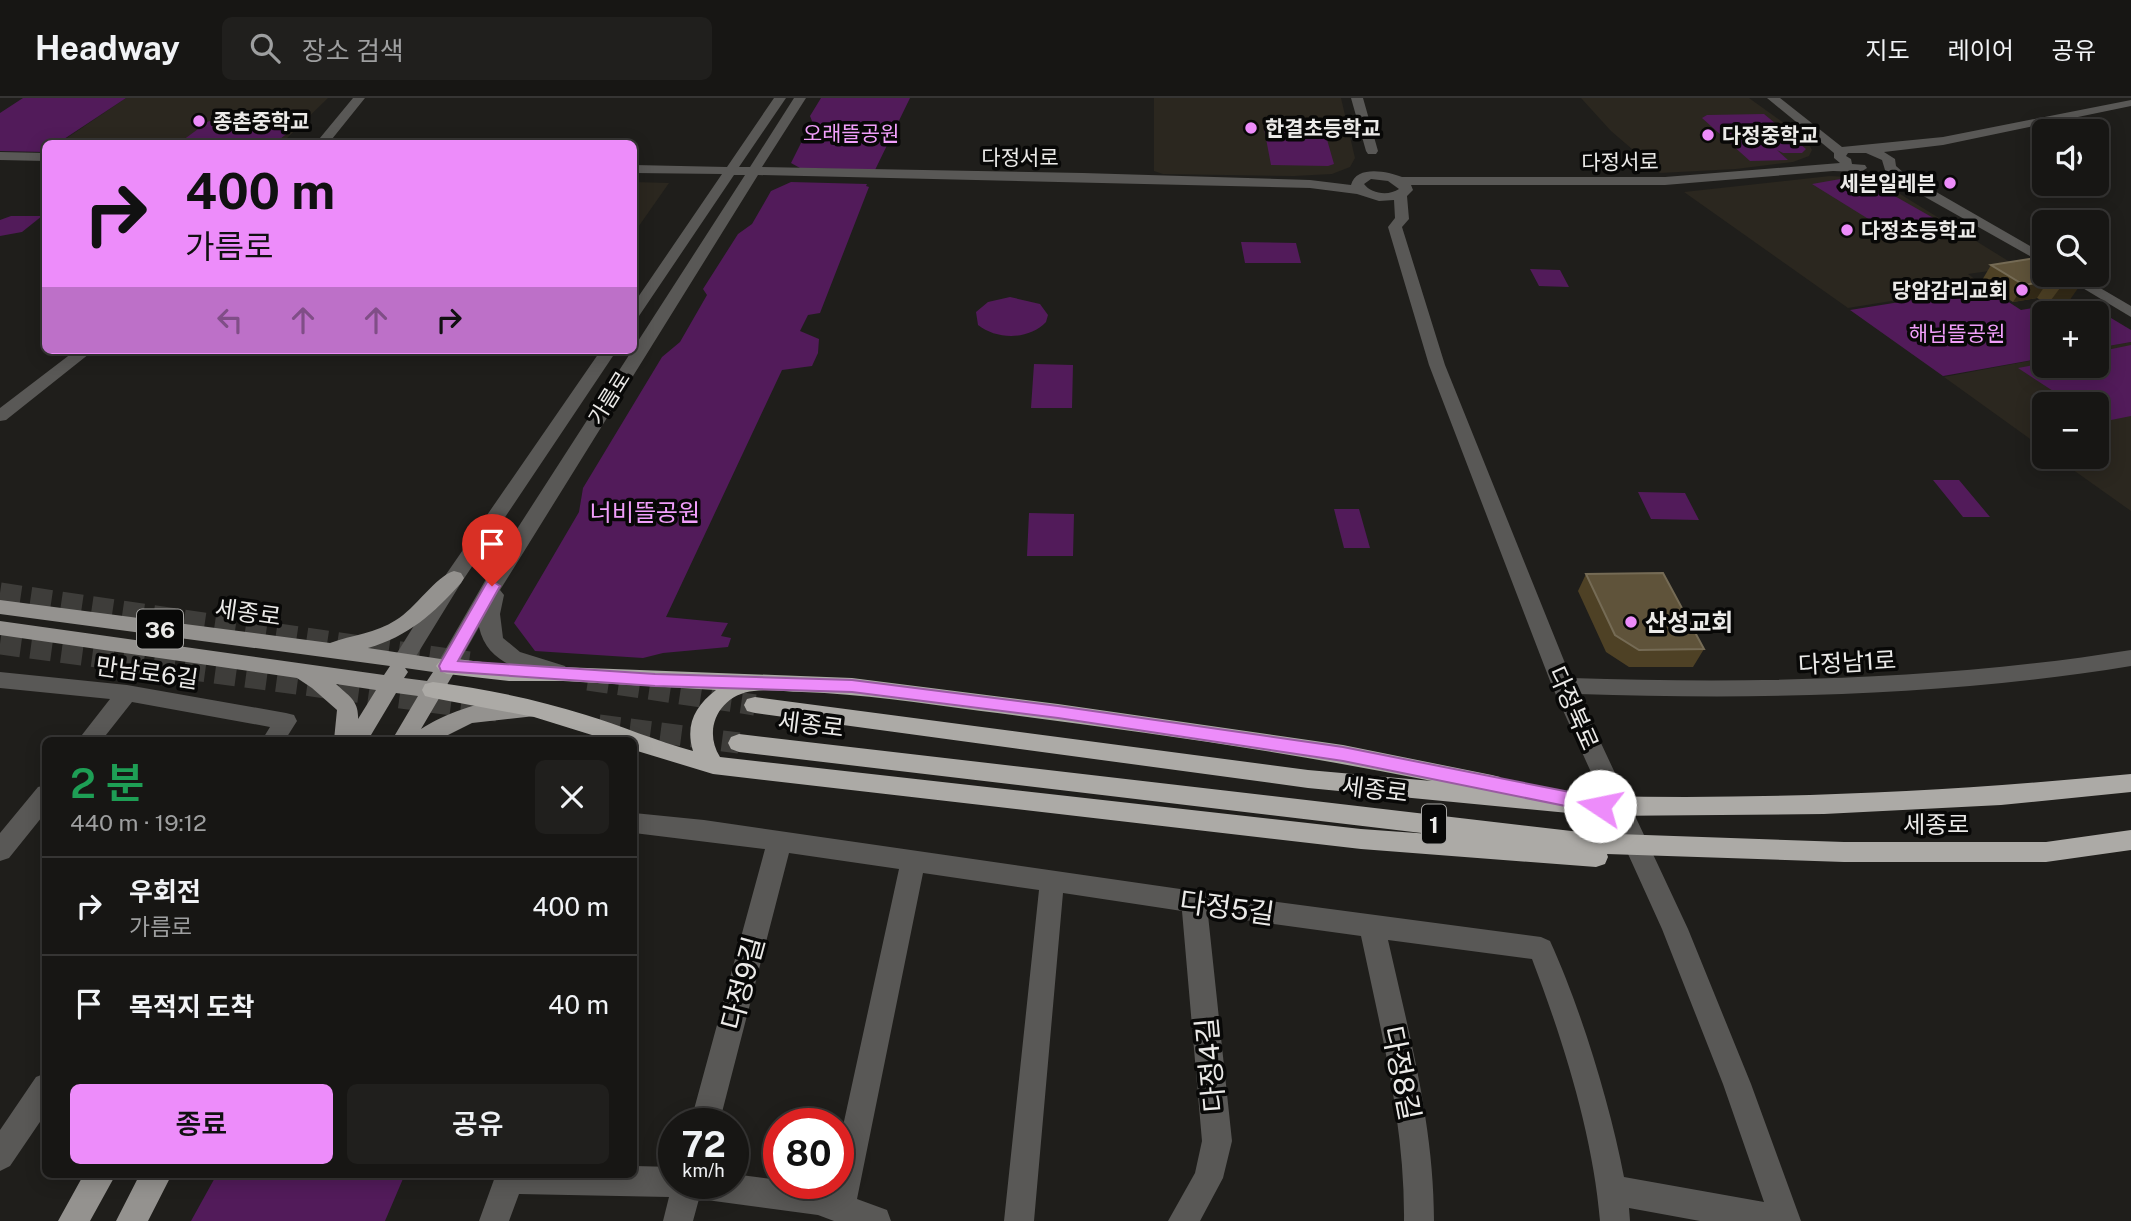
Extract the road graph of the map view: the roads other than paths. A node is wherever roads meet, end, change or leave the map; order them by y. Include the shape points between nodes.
1 (359, 98) edge
2 (780, 98) edge
3 (800, 98) edge
4 (1357, 98) edge
5 (1773, 98) edge
6 (2131, 103) edge
7 (1791, 111) junction
8 (324, 140) edge
9 (1943, 141) junction
10 (1864, 150) junction
11 (1372, 151) junction
12 (1840, 153) junction
13 (0, 156) edge
14 (42, 157) edge
15 (1890, 164) junction
16 (1864, 168) junction
17 (637, 169) edge
18 (1793, 170) junction
19 (730, 172) junction
20 (752, 172) junction
21 (1399, 185) junction
22 (1373, 199) junction
23 (1945, 203) junction
24 (2032, 253) edge
25 (2088, 287) edge
26 (637, 309) edge
27 (2131, 312) edge
28 (81, 354) edge
29 (606, 354) edge
30 (637, 354) edge
31 (637, 354) edge
32 (0, 416) edge
33 (503, 565) junction
34 (454, 578) junction
35 (0, 607) edge
36 (0, 628) edge
37 (320, 650) junction
38 (2131, 658) edge
39 (403, 661) junction
40 (447, 666) junction
41 (300, 671) junction
42 (563, 673) junction
43 (0, 680) edge
44 (755, 681) junction
45 (390, 684) junction
46 (1563, 686) junction
47 (433, 690) junction
48 (127, 693) junction
49 (755, 705) tunnel mouth
50 (535, 710) junction
51 (91, 737) edge
52 (275, 737) edge
53 (345, 737) edge
54 (359, 737) edge
55 (404, 737) edge
56 (426, 737) edge
57 (622, 737) tunnel mouth
58 (637, 743) edge
59 (739, 744) tunnel mouth
60 (713, 765) junction
61 (2131, 783) edge
62 (42, 799) edge
63 (1600, 806) junction
64 (637, 823) edge
65 (2131, 840) edge
66 (779, 843) junction
67 (0, 851) edge
68 (1844, 852) junction
69 (913, 862) junction
70 (1052, 882) junction
71 (1194, 902) junction
72 (1372, 927) junction
73 (42, 1093) edge
74 (708, 1108) edge
75 (0, 1156) edge
76 (99, 1178) edge
77 (155, 1178) edge
78 (510, 1178) edge
79 (543, 1178) edge
80 (658, 1182) edge
81 (1613, 1190) junction
82 (749, 1191) edge
83 (684, 1199) edge
84 (841, 1206) junction
85 (73, 1221) edge
86 (131, 1221) edge
87 (494, 1221) edge
88 (678, 1221) edge
89 (876, 1221) edge
90 (1019, 1221) edge
91 (1183, 1221) edge
92 (1419, 1221) edge
93 (1615, 1221) edge
94 (1784, 1221) edge

1 - 8 street
2 - 19 street
3 - 20 street, 가름로
4 - 11 street
5 - 7 street
6 - 9 street
7 - 10 street
7 - 12 street
9 - 10 street
9 - 15 street via 1900,153
10 - 12 street
10 - 15 street via 1886,157
11 - 21 street
11 - 22 street via 1366,161
12 - 16 street via 1845,161
12 - 18 street
13 - 14 street
15 - 16 street
15 - 23 street via 1900,177
16 - 18 street
16 - 23 street
17 - 19 street, 다정서로
18 - 21 street, 다정서로 via 1665,181
19 - 20 street, 다정서로
19 - 26 street
20 - 22 street, 다정서로 via 1310,184
20 - 31 street, 가름로
21 - 22 street
21 - 22 street via 1386,197
21 - 22 street via 1402,219
22 - 46 street, 다정북로
23 - 24 street
25 - 27 street
28 - 32 street
29 - 34 street, 가름로
30 - 33 street, 가름로
33 - 40 street, 가름로
33 - 42 street via 489,610 494,645 522,664
34 - 37 main road via 414,620 394,633
34 - 39 street, 가름로
35 - 37 main road, 세종로 / 36
36 - 41 main road, 36
37 - 39 main road, 세종로 / 36
38 - 46 street, 다정남1로 via 1872,687 1782,691
39 - 40 main road, 세종로 / 36
39 - 45 main road
40 - 42 highway
40 - 47 main road
41 - 45 main road, 36
41 - 53 main road, 36 via 348,707
42 - 44 highway
43 - 48 street, 만남로6길
44 - 60 highway via 733,688 707,710 698,730 703,752
44 - 63 highway via 852,686 1343,754
45 - 47 main road, 36
45 - 54 main road
46 - 94 street, 다정북로 via 1675,929 1737,1084
47 - 50 highway
47 - 55 main road
48 - 51 street
48 - 52 street, 만남로6길 via 286,721
49 - 63 highway, 세종로 / 1 via 1308,779
50 - 56 main road via 476,713 448,722
50 - 57 highway
58 - 60 highway
59 - 68 highway, 세종로 / 1 via 1589,843
60 - 68 highway via 1347,838 1532,854 1698,862
61 - 63 highway, 세종로 / 1 via 2001,796 1824,804
62 - 67 street
64 - 66 street, 다정5길
65 - 68 highway, 세종로 / 1 via 2046,852
66 - 69 street, 다정5길
66 - 74 street, 다정9길
69 - 70 street, 다정5길
69 - 84 street
70 - 71 street, 다정5길
70 - 90 street
71 - 72 street, 다정5길
71 - 91 street, 다정4길 via 1217,1141 1208,1178
72 - 81 street, 다정5길 via 1541,948 1569,1029
72 - 92 street, 다정8길 via 1416,1154
73 - 75 street
76 - 85 main road
77 - 86 main road
78 - 87 street
79 - 80 street
81 - 93 street, 다정5길
81 - 94 street
82 - 84 street
83 - 88 street
84 - 89 street

